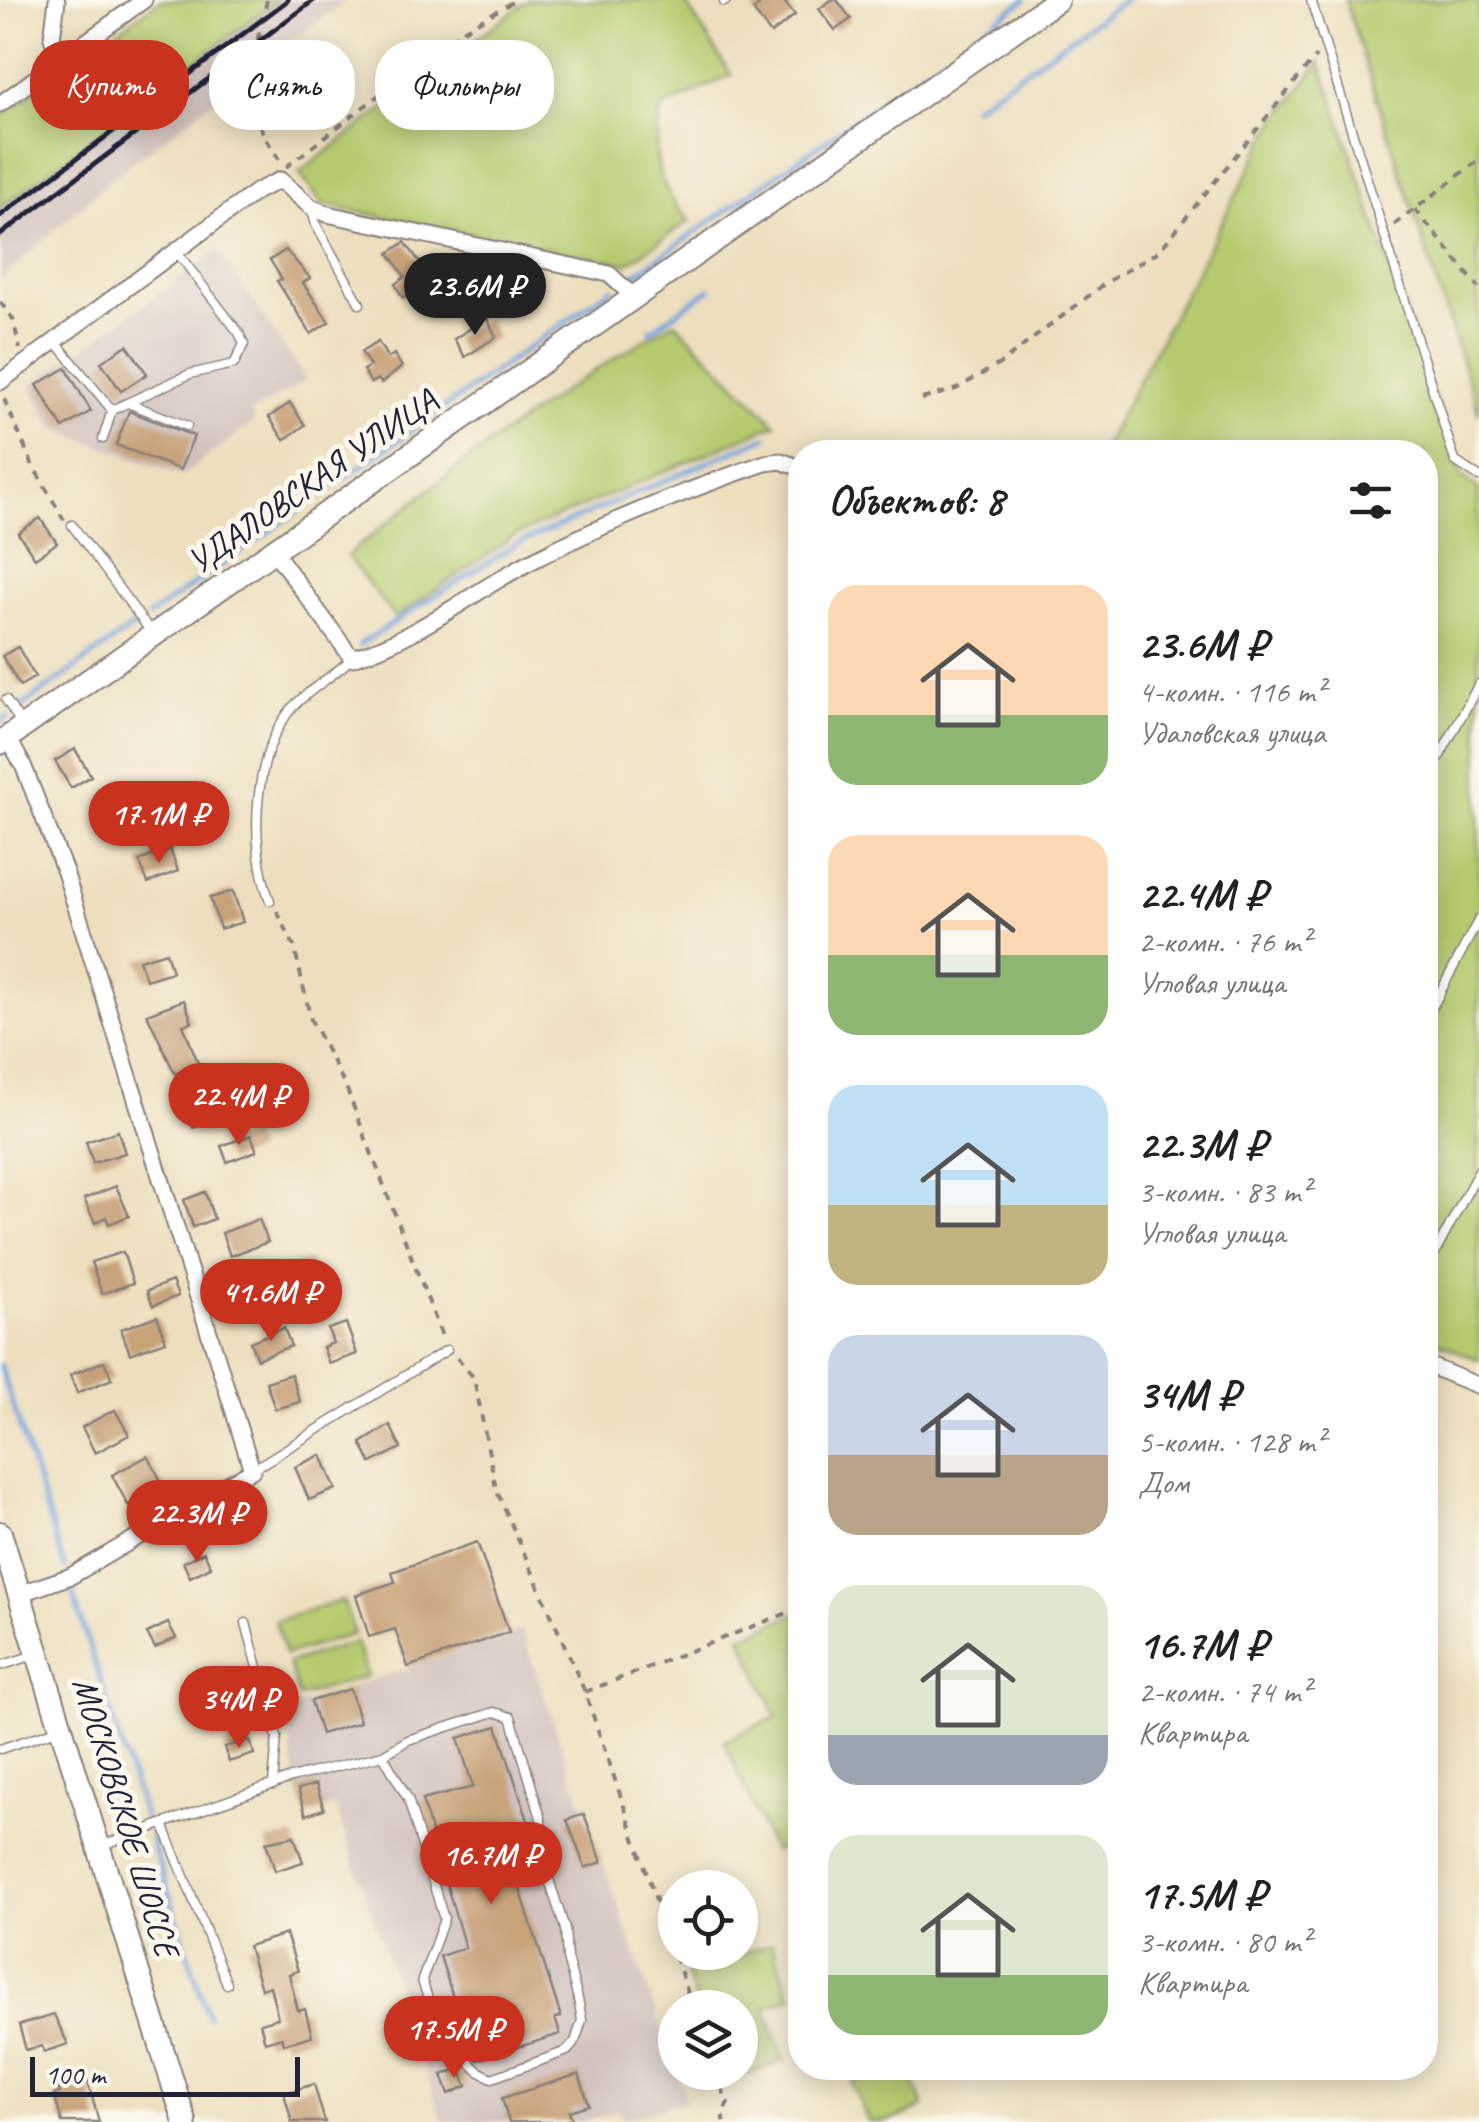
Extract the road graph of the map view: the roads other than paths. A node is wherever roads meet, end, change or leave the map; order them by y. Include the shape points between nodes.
1 (57, 0) edge
2 (144, 0) edge
3 (1057, 0) edge
4 (1310, 0) edge
5 (53, 40) edge
6 (89, 40) edge
7 (30, 82) edge
8 (0, 104) edge
9 (311, 207) junction
10 (176, 251) junction
11 (635, 298) junction
12 (360, 304) dead end
13 (55, 341) junction
14 (1, 382) edge
15 (128, 403) junction
16 (112, 410) junction
17 (188, 426) dead end
18 (103, 439) dead end
19 (788, 464) edge
20 (1479, 477) edge
21 (72, 525) road end
22 (274, 552) junction
23 (153, 636) junction
24 (352, 658) junction
25 (1479, 684) edge
26 (6, 700) dead end
27 (10, 736) edge
28 (1438, 759) edge
29 (270, 901) road end
30 (1479, 919) edge
31 (1438, 996) edge
32 (1479, 1170) edge
33 (1438, 1247) edge
34 (447, 1350) road end
35 (1438, 1369) edge
36 (1479, 1386) edge
37 (252, 1470) junction
38 (0, 1533) edge
39 (19, 1594) junction
40 (246, 1623) dead end
41 (38, 1654) junction
42 (0, 1666) edge
43 (62, 1728) junction
44 (0, 1749) edge
45 (383, 1755) junction
46 (272, 1785) junction
47 (164, 1824) junction
48 (98, 1846) junction
49 (226, 1984) dead end
50 (185, 2122) edge

1 - 5 street
2 - 6 street
3 - 11 main road, УДАЛОВСКАЯ УЛИЦА
4 - 20 lane via 1455,461
7 - 8 street
9 - 10 street via 283,174
9 - 11 street via 609,274
9 - 12 lane
10 - 13 street
10 - 15 lane via 239,332 242,356
11 - 22 main road, УДАЛОВСКАЯ УЛИЦА
13 - 14 street
13 - 16 lane
15 - 16 lane
15 - 17 lane
16 - 18 lane
19 - 24 street via 765,463 570,542 422,631
21 - 23 lane
22 - 23 main road, УДАЛОВСКАЯ УЛИЦА
22 - 24 street
23 - 27 main road, УДАЛОВСКАЯ УЛИЦА
24 - 29 lane via 294,706 274,742 254,836
25 - 28 lane
26 - 27 lane
27 - 37 street via 65,872
30 - 31 lane
32 - 33 lane
34 - 37 lane
35 - 36 street
37 - 39 street via 71,1576
38 - 39 main road, МОСКОВСКОЕ ШОССЕ
39 - 41 main road, МОСКОВСКОЕ ШОССЕ
40 - 46 lane via 277,1738
41 - 42 lane
41 - 43 main road, МОСКОВСКОЕ ШОССЕ
43 - 44 lane
43 - 48 main road, МОСКОВСКОЕ ШОССЕ
45 - 45 lane via 494,1712 511,1716 541,1818 542,1858 565,1930 582,2020 567,2052 492,2078 438,2033 422,1980 444,1919 408,1799
45 - 46 lane
46 - 47 lane
47 - 48 lane
47 - 49 lane
48 - 50 main road, МОСКОВСКОЕ ШОССЕ

